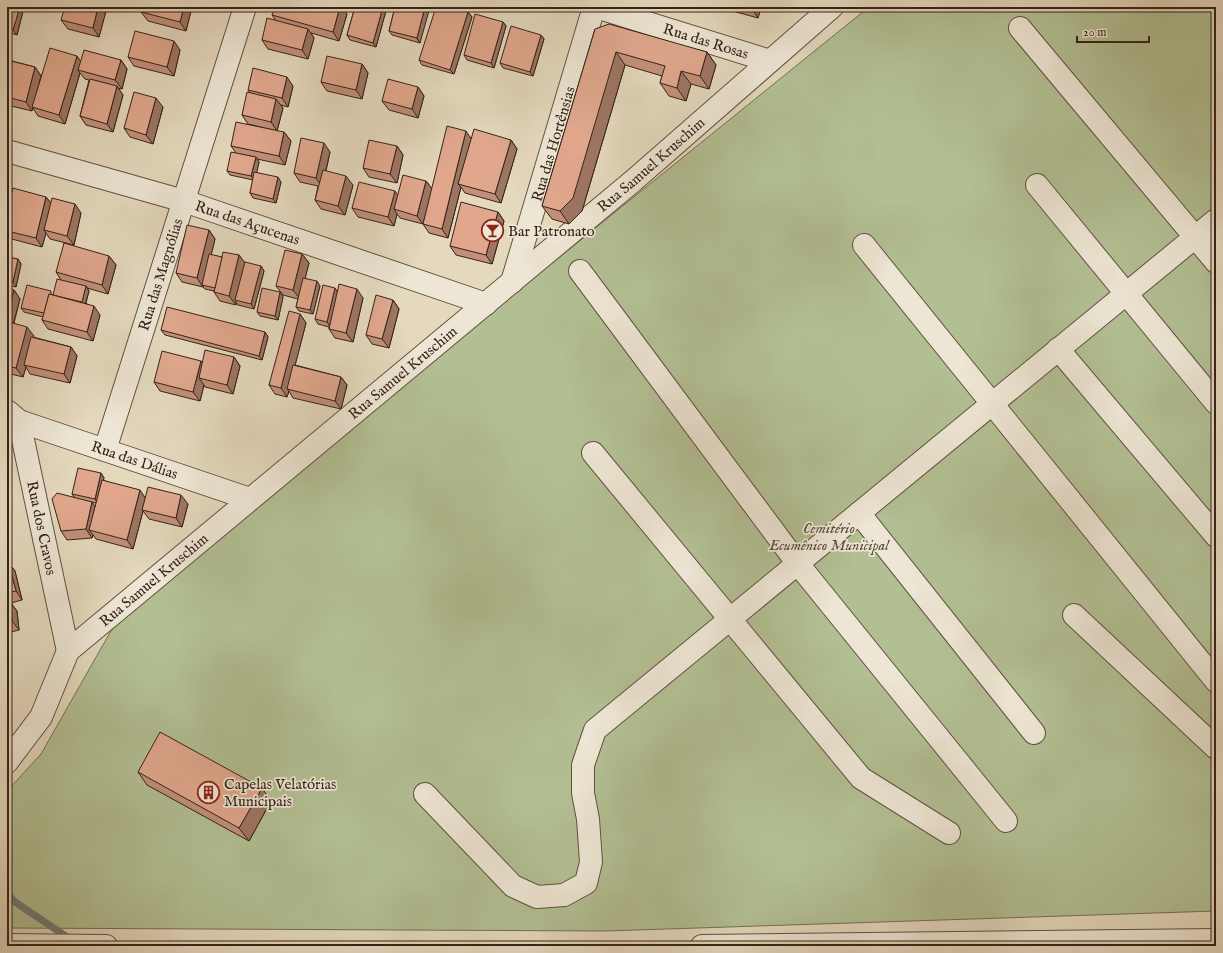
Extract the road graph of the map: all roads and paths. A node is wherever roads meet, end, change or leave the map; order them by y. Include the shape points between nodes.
1 (244, 7) edge
2 (595, 7) edge
3 (832, 7) edge
4 (1020, 28) dead end
5 (770, 61) junction
6 (7, 151) edge
7 (1037, 185) dead end
8 (184, 201) junction
9 (1216, 220) edge
10 (1195, 237) junction
11 (864, 245) dead end
12 (1216, 262) edge
13 (580, 271) dead end
14 (512, 282) junction
15 (1126, 294) junction
16 (486, 304) junction
17 (1058, 349) junction
18 (1216, 403) edge
19 (992, 404) junction
20 (13, 416) edge
21 (105, 450) junction
22 (593, 453) dead end
23 (250, 499) junction
24 (859, 513) junction
25 (1216, 536) edge
26 (798, 564) junction
27 (1074, 615) dead end
28 (730, 619) junction
29 (68, 651) junction
30 (1216, 681) edge
31 (1034, 733) dead end
32 (1216, 748) edge
33 (7, 762) edge
34 (425, 794) dead end
35 (1006, 821) dead end
36 (949, 833) dead end
37 (1216, 940) edge
38 (7, 945) edge
39 (106, 946) edge
40 (702, 946) edge

1 - 8 street, Rua das Magnólias
2 - 5 street, Rua das Rosas
2 - 14 street, Rua das Hortênsias
3 - 5 street, Rua Samuel Kruschim
4 - 10 street
5 - 14 street, Rua Samuel Kruschim via 633,181
6 - 8 street, Rua das Açucenas
7 - 15 street
8 - 16 street, Rua das Açucenas
8 - 21 street, Rua das Magnólias
9 - 10 street
10 - 12 street
10 - 15 street
11 - 19 street
13 - 26 street
14 - 16 street, Rua Samuel Kruschim
15 - 17 street
15 - 18 street
16 - 23 street, Rua Samuel Kruschim
17 - 19 street
17 - 25 street
19 - 24 street
19 - 30 street
20 - 21 street, Rua das Dálias
20 - 29 street, Rua dos Cravos
21 - 23 street, Rua das Dálias
22 - 28 street
23 - 29 street, Rua Samuel Kruschim
24 - 26 street
24 - 31 street
26 - 28 street
26 - 35 street
27 - 32 street
28 - 34 street via 595,730 584,765 583,793 588,818 591,862 586,883 564,895 537,897 513,886
28 - 36 street via 861,778
29 - 33 street, Rua Samuel Kruschim via 41,718
37 - 40 street
38 - 39 street

